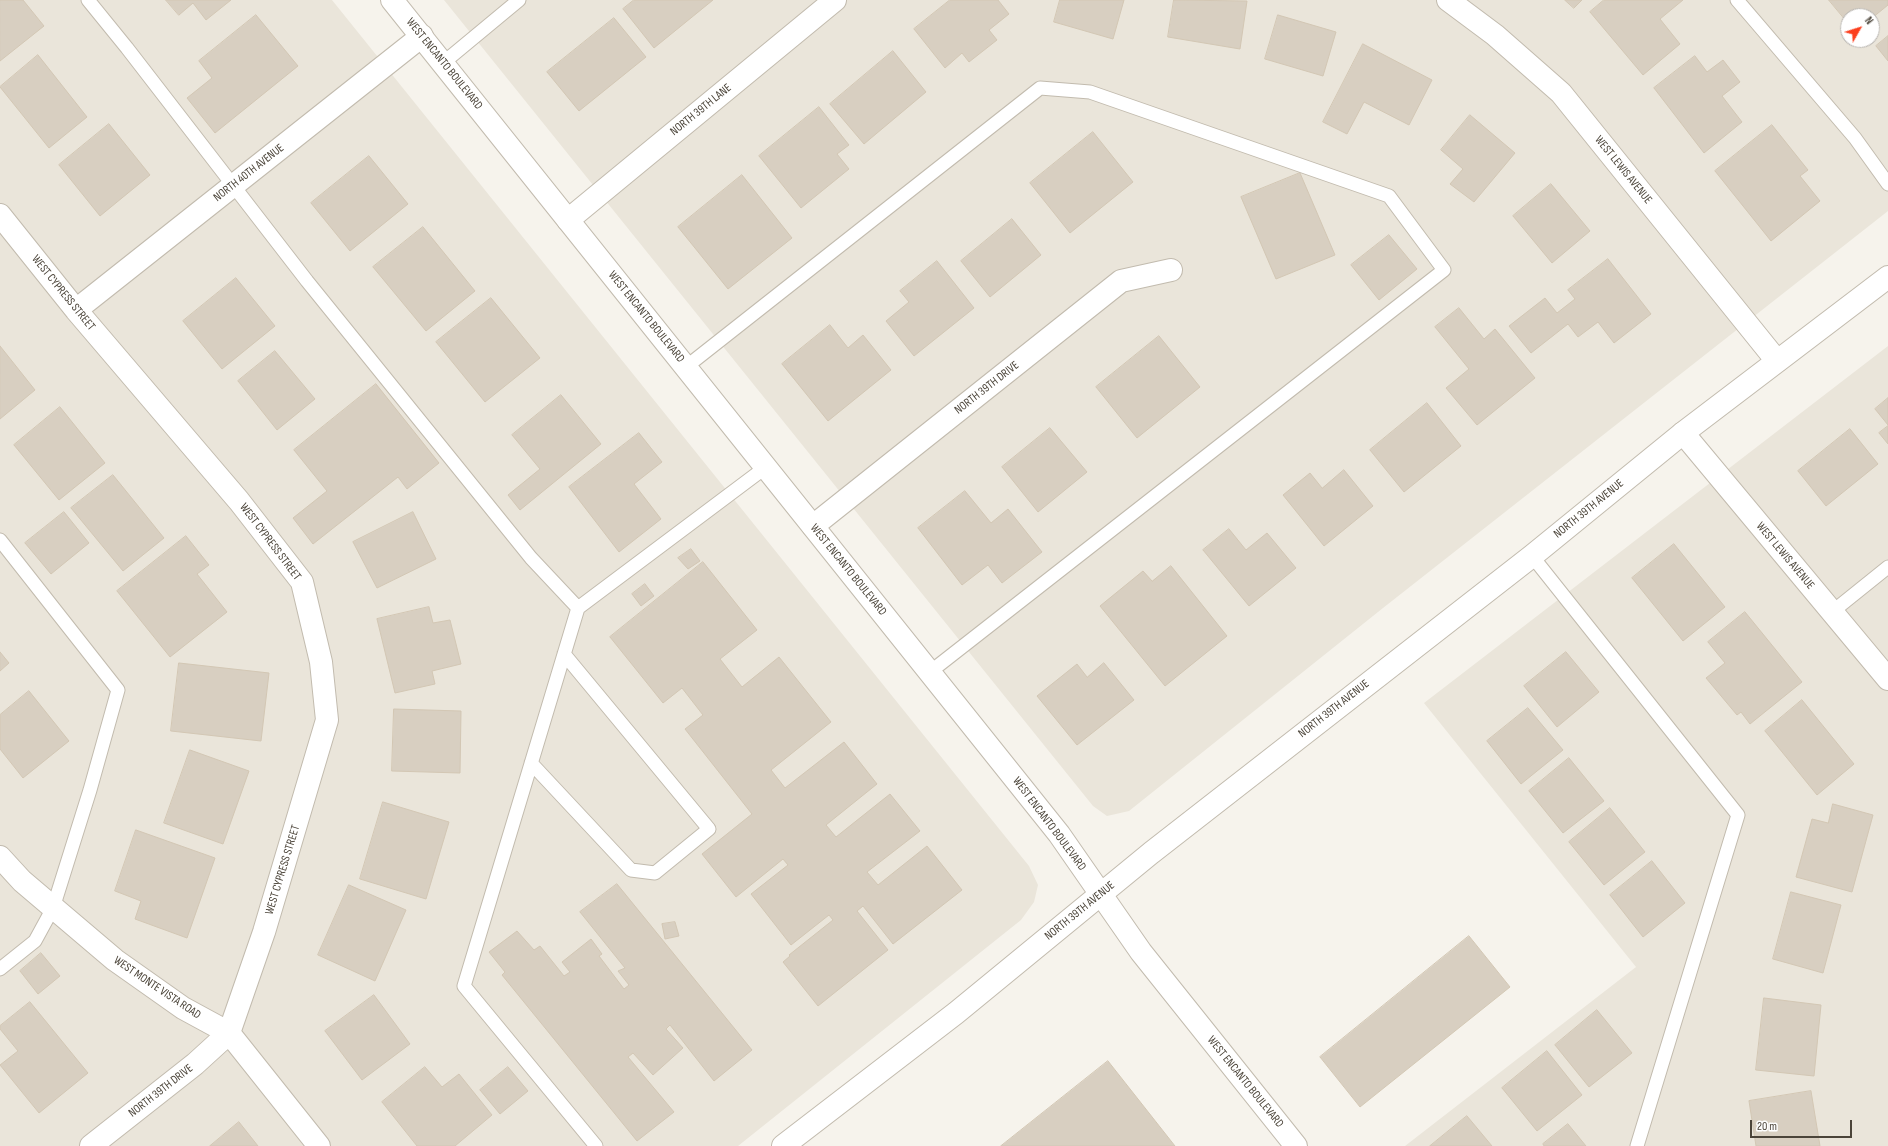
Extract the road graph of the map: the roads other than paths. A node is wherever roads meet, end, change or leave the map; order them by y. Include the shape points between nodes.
1 (88, 0) edge
2 (392, 0) edge
3 (519, 0) edge
4 (835, 0) edge
5 (1448, 0) edge
6 (1737, 0) edge
7 (422, 36) junction
8 (443, 62) junction
9 (1888, 184) edge
10 (234, 185) junction
11 (0, 215) edge
12 (568, 220) junction
13 (1170, 270) dead end
14 (1888, 277) edge
15 (76, 310) junction
16 (1777, 361) junction
17 (686, 368) junction
18 (1682, 433) junction
19 (766, 467) junction
20 (813, 526) junction
21 (0, 540) edge
22 (1532, 556) junction
23 (1888, 566) edge
24 (578, 608) junction
25 (1832, 612) junction
26 (564, 654) junction
27 (930, 672) junction
28 (1888, 679) edge
29 (531, 763) junction
30 (0, 857) edge
31 (1101, 894) junction
32 (53, 908) junction
33 (0, 969) edge
34 (229, 1033) junction
35 (91, 1146) edge
36 (319, 1146) edge
37 (596, 1146) edge
38 (783, 1146) edge
39 (1296, 1146) edge
40 (1637, 1146) edge

1 - 10 lane
2 - 7 street, WEST ENCANTO BOULEVARD
3 - 8 lane
4 - 12 street, NORTH 39TH LANE
5 - 16 street, WEST LEWIS AVENUE via 1495,35 1560,93
6 - 9 lane via 1855,138
7 - 8 street, WEST ENCANTO BOULEVARD
7 - 10 street, NORTH 40TH AVENUE
8 - 12 street, WEST ENCANTO BOULEVARD
10 - 15 street, NORTH 40TH AVENUE
10 - 24 lane via 307,281 526,552
11 - 15 street, WEST CYPRESS STREET
12 - 17 street, WEST ENCANTO BOULEVARD
13 - 20 street, NORTH 39TH DRIVE via 1121,281
14 - 16 street, NORTH 39TH AVENUE
15 - 34 street, WEST CYPRESS STREET via 239,501 302,582 321,662 327,720 264,932
16 - 18 street, NORTH 39TH AVENUE
17 - 19 street, WEST ENCANTO BOULEVARD
17 - 27 lane via 1040,88 1090,92 1389,196 1444,270
18 - 22 street, NORTH 39TH AVENUE
18 - 25 street, WEST LEWIS AVENUE
19 - 20 street, WEST ENCANTO BOULEVARD
19 - 24 lane
20 - 27 street, WEST ENCANTO BOULEVARD
21 - 32 lane via 118,690
22 - 31 street, NORTH 39TH AVENUE
22 - 40 lane via 1738,815
23 - 25 lane
24 - 26 lane
25 - 28 street, WEST LEWIS AVENUE
26 - 29 lane
26 - 29 lane via 709,829 655,873 631,870
27 - 31 street, WEST ENCANTO BOULEVARD via 1059,834
29 - 37 lane via 464,986
30 - 32 street, WEST MONTE VISTA ROAD via 22,881
31 - 38 street, NORTH 39TH AVENUE via 956,1013
31 - 39 street, WEST ENCANTO BOULEVARD via 1141,952
32 - 33 lane via 35,941
32 - 34 street, WEST MONTE VISTA ROAD via 121,965 183,1008
34 - 35 street, NORTH 39TH DRIVE via 195,1064
34 - 36 street, WEST MONTE VISTA ROAD

